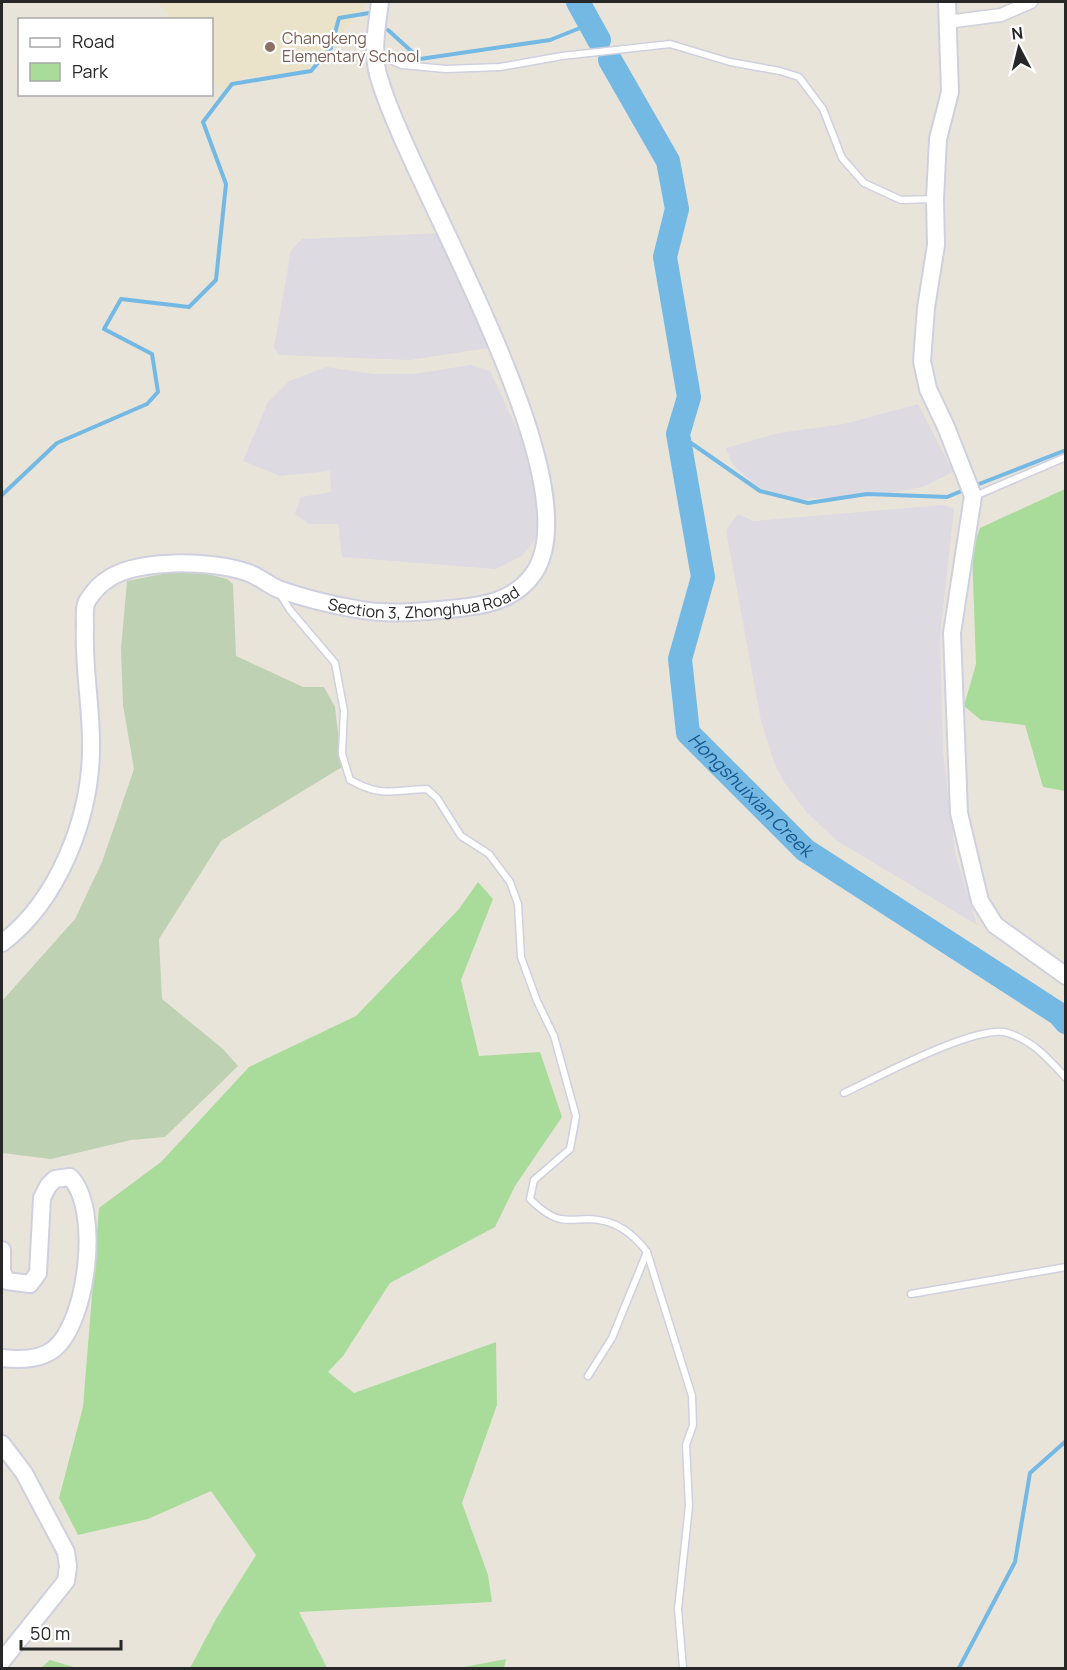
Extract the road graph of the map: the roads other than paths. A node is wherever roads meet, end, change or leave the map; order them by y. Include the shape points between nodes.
1 (380, 2) edge
2 (947, 2) edge
3 (1032, 2) edge
4 (947, 22) junction
5 (376, 54) junction
6 (935, 199) junction
7 (1065, 457) edge
8 (973, 496) junction
9 (276, 588) junction
10 (2, 943) edge
11 (1065, 976) edge
12 (1065, 1078) edge
13 (844, 1093) dead end
14 (2, 1250) edge
15 (647, 1252) junction
16 (1065, 1267) edge
17 (911, 1294) dead end
18 (2, 1358) edge
19 (588, 1376) dead end
20 (2, 1444) edge
21 (2, 1661) edge
22 (683, 1668) edge

1 - 5 main road, Section 3, Zhonghua Road
2 - 4 main road
3 - 4 street via 1001,15
4 - 6 main road via 950,92 938,139
5 - 6 lane via 402,65 446,69 500,67 670,44 730,62 780,71 799,77 823,110 842,159 864,183 901,200
5 - 9 main road, Section 3, Zhonghua Road via 378,74 414,168 472,284 520,402 544,491 547,526 534,573 506,600 382,613 351,609
6 - 8 main road via 936,246 922,361 928,389
7 - 8 lane
8 - 11 main road via 952,633 959,813 980,901 995,925
9 - 10 main road, Section 3, Zhonghua Road via 246,572 198,563 147,564 105,580 86,603 83,656 91,749 87,801 70,853 38,906 18,931
9 - 15 lane via 335,663 344,711 342,754 350,780 368,790 389,794 427,789 461,836 489,854 510,882 518,904 521,957 554,1036 576,1116 570,1149 534,1180 530,1199 559,1219 597,1220 623,1227
12 - 13 lane via 1042,1050 1006,1032 973,1034
14 - 18 main road via 2,1272 8,1281 30,1284 38,1273 42,1198 55,1179 70,1177 78,1185 87,1234 86,1265 80,1302 66,1336 53,1350 31,1359
15 - 19 lane via 612,1338
15 - 22 lane via 692,1396 693,1425 686,1444 689,1506 678,1610
16 - 17 lane
20 - 21 main road via 24,1473 66,1552 68,1566 66,1581

